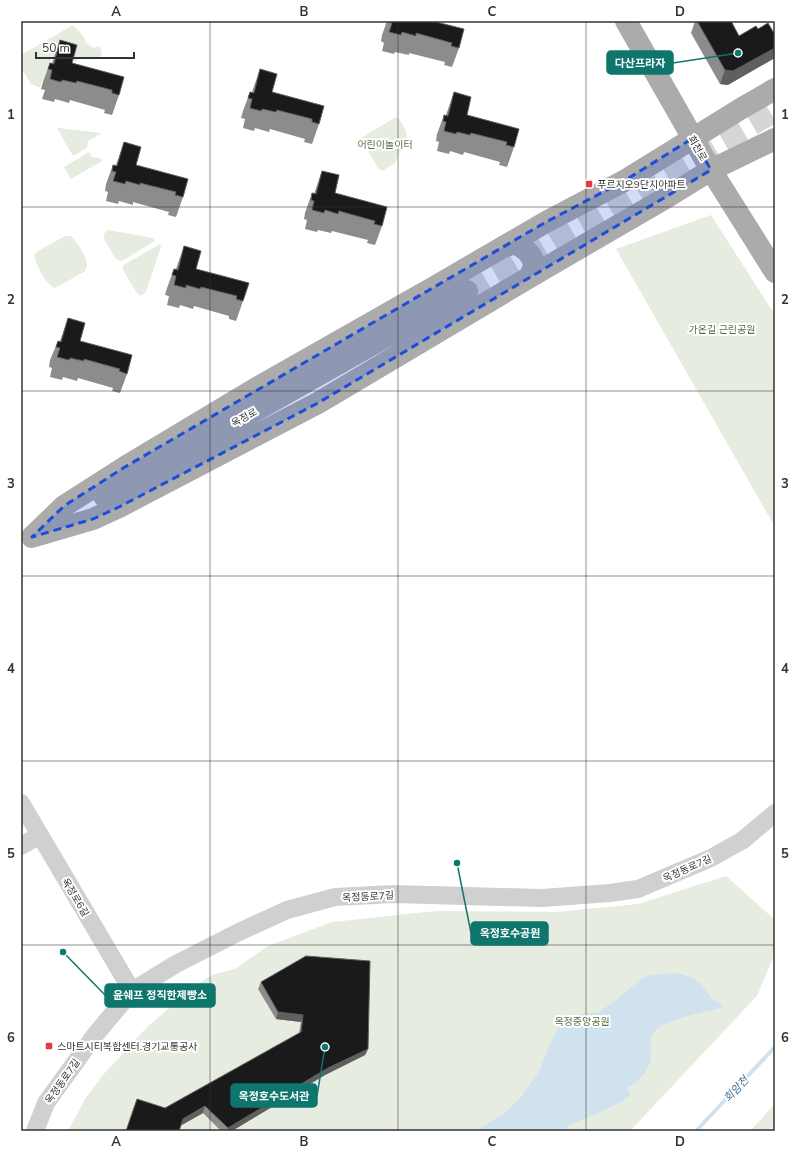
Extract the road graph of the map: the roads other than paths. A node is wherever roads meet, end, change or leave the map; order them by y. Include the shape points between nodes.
1 (626, 21) edge
2 (775, 89) edge
3 (693, 138) junction
4 (775, 139) edge
5 (711, 170) junction
6 (506, 246) junction
7 (775, 272) edge
8 (528, 278) junction
9 (467, 291) tunnel mouth
10 (26, 540) edge
11 (21, 803) edge
12 (775, 813) edge
13 (40, 835) junction
14 (21, 846) edge
15 (132, 991) junction
16 (35, 1131) edge

1 - 3 main road, 회천로
2 - 3 main road
3 - 5 main road, 회천로
3 - 6 main road via 624,181
4 - 5 main road
5 - 7 main road, 회천로
5 - 8 main road
6 - 8 main road via 514,244 528,252 534,264
6 - 10 main road via 260,386 124,467 64,506
8 - 10 main road via 318,403 93,519
9 - 10 main road, 옥정로
11 - 13 street, 옥정로6길
12 - 15 street, 옥정동로7길 via 742,840 711,858 638,889 542,898 394,894 335,897 287,910 176,964
13 - 14 street
13 - 15 street, 옥정로6길
15 - 16 street, 옥정동로7길 via 95,1035 46,1103

